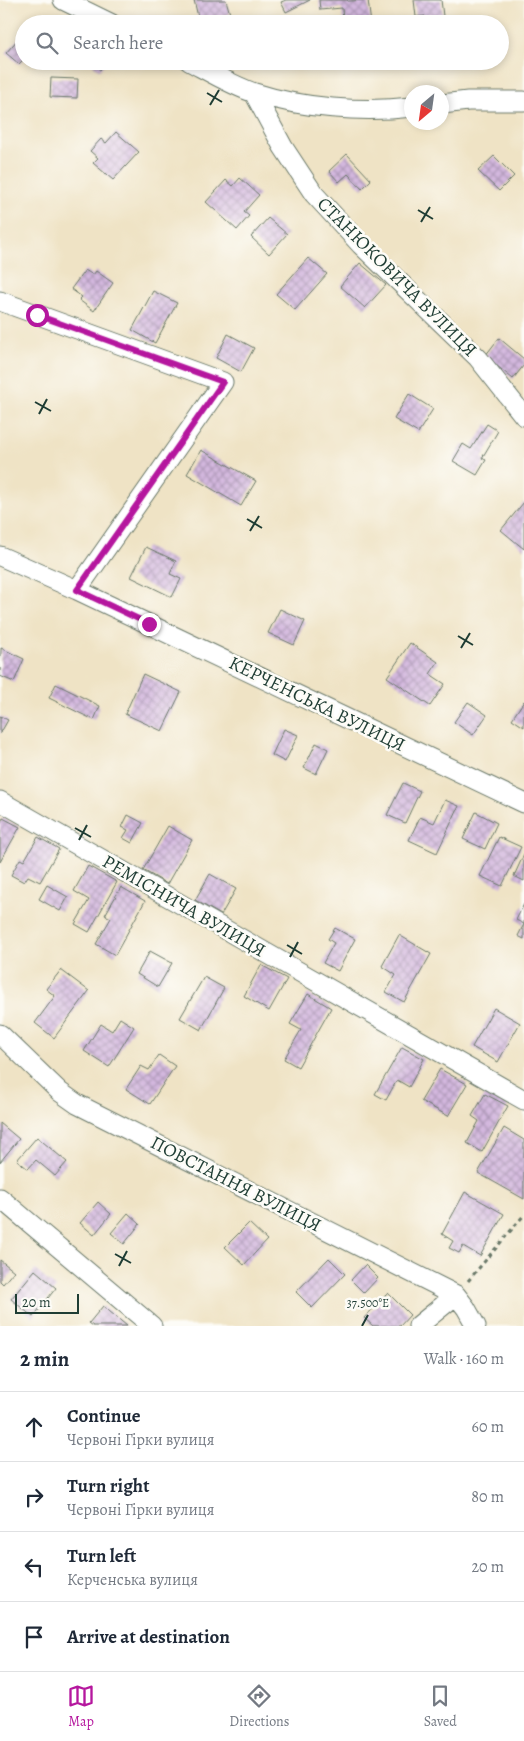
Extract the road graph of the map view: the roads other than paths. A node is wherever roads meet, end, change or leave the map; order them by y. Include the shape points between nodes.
1 (78, 3) edge
2 (97, 15) edge
3 (207, 70) edge
4 (254, 93) junction
5 (524, 101) edge
6 (449, 103) edge
7 (404, 108) edge
8 (0, 301) edge
9 (524, 416) edge
10 (0, 556) edge
11 (77, 590) junction
12 (0, 801) edge
13 (524, 803) edge
14 (0, 1034) edge
15 (524, 1100) edge
16 (0, 1198) edge
17 (456, 1296) junction
18 (152, 1326) edge
19 (418, 1326) edge
20 (476, 1326) edge

1 - 2 street
3 - 4 street
4 - 7 street via 323,108
4 - 9 street, СТАНЮКОВИЧА ВУЛИЦЯ via 283,147 314,194 361,245 478,358
5 - 6 street
8 - 11 street via 223,382
10 - 11 street, КЕРЧЕНСЬКА ВУЛИЦЯ
11 - 13 street, КЕРЧЕНСЬКА ВУЛИЦЯ
12 - 15 street, РЕМІСНИЧА ВУЛИЦЯ
14 - 17 street, ПОВСТАННЯ ВУЛИЦЯ via 60,1092 77,1104
16 - 18 street
17 - 19 street
17 - 20 street, ПОВСТАННЯ ВУЛИЦЯ

